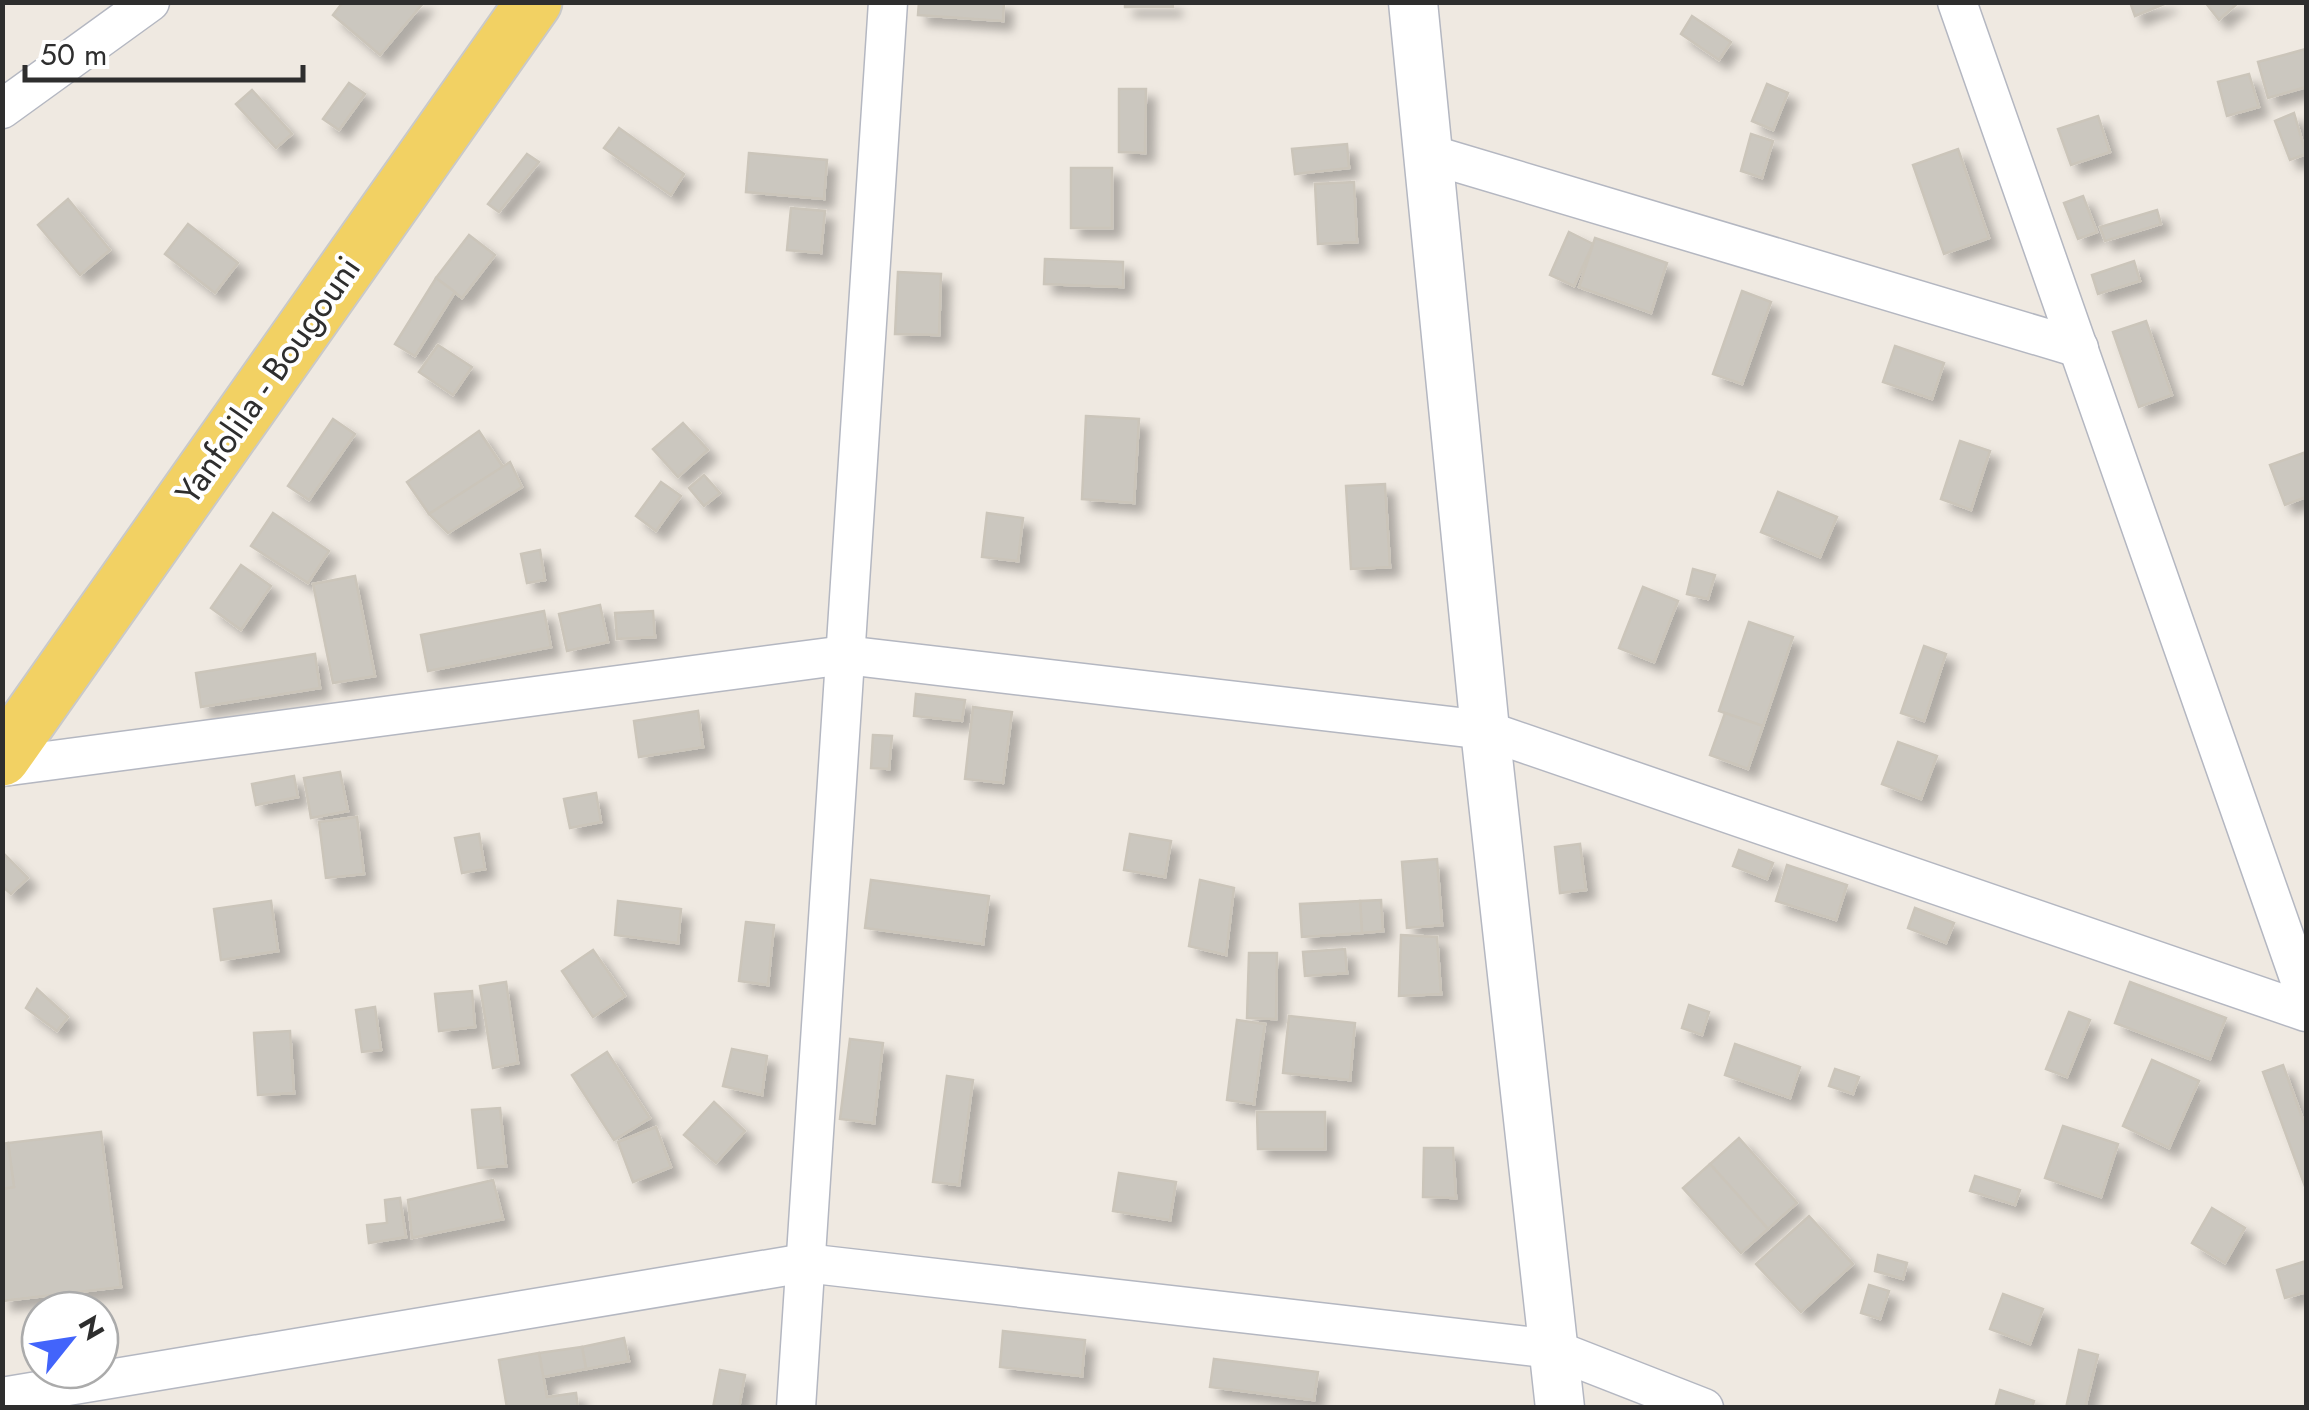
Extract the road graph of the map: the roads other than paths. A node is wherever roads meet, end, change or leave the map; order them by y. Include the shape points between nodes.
1 (150, 2) edge
2 (534, 2) edge
3 (888, 2) edge
4 (1414, 2) edge
5 (1957, 2) edge
6 (2, 109) edge
7 (1428, 154) junction
8 (2079, 348) junction
9 (845, 655) junction
10 (1486, 730) junction
11 (2, 758) edge
12 (2, 767) edge
13 (2306, 998) edge
14 (2306, 1012) edge
15 (805, 1263) junction
16 (1553, 1349) junction
17 (2, 1397) edge
18 (796, 1408) edge
19 (1560, 1408) edge
20 (1704, 1408) edge

1 - 6 street
2 - 11 main road, Yanfolila - Bougouni
3 - 9 street
4 - 7 street
5 - 8 street
7 - 8 street
7 - 10 street
8 - 13 street
9 - 10 street
9 - 12 street
9 - 15 street
10 - 14 street
10 - 16 street
15 - 16 street
15 - 17 street
15 - 18 street
16 - 19 street
16 - 20 street

